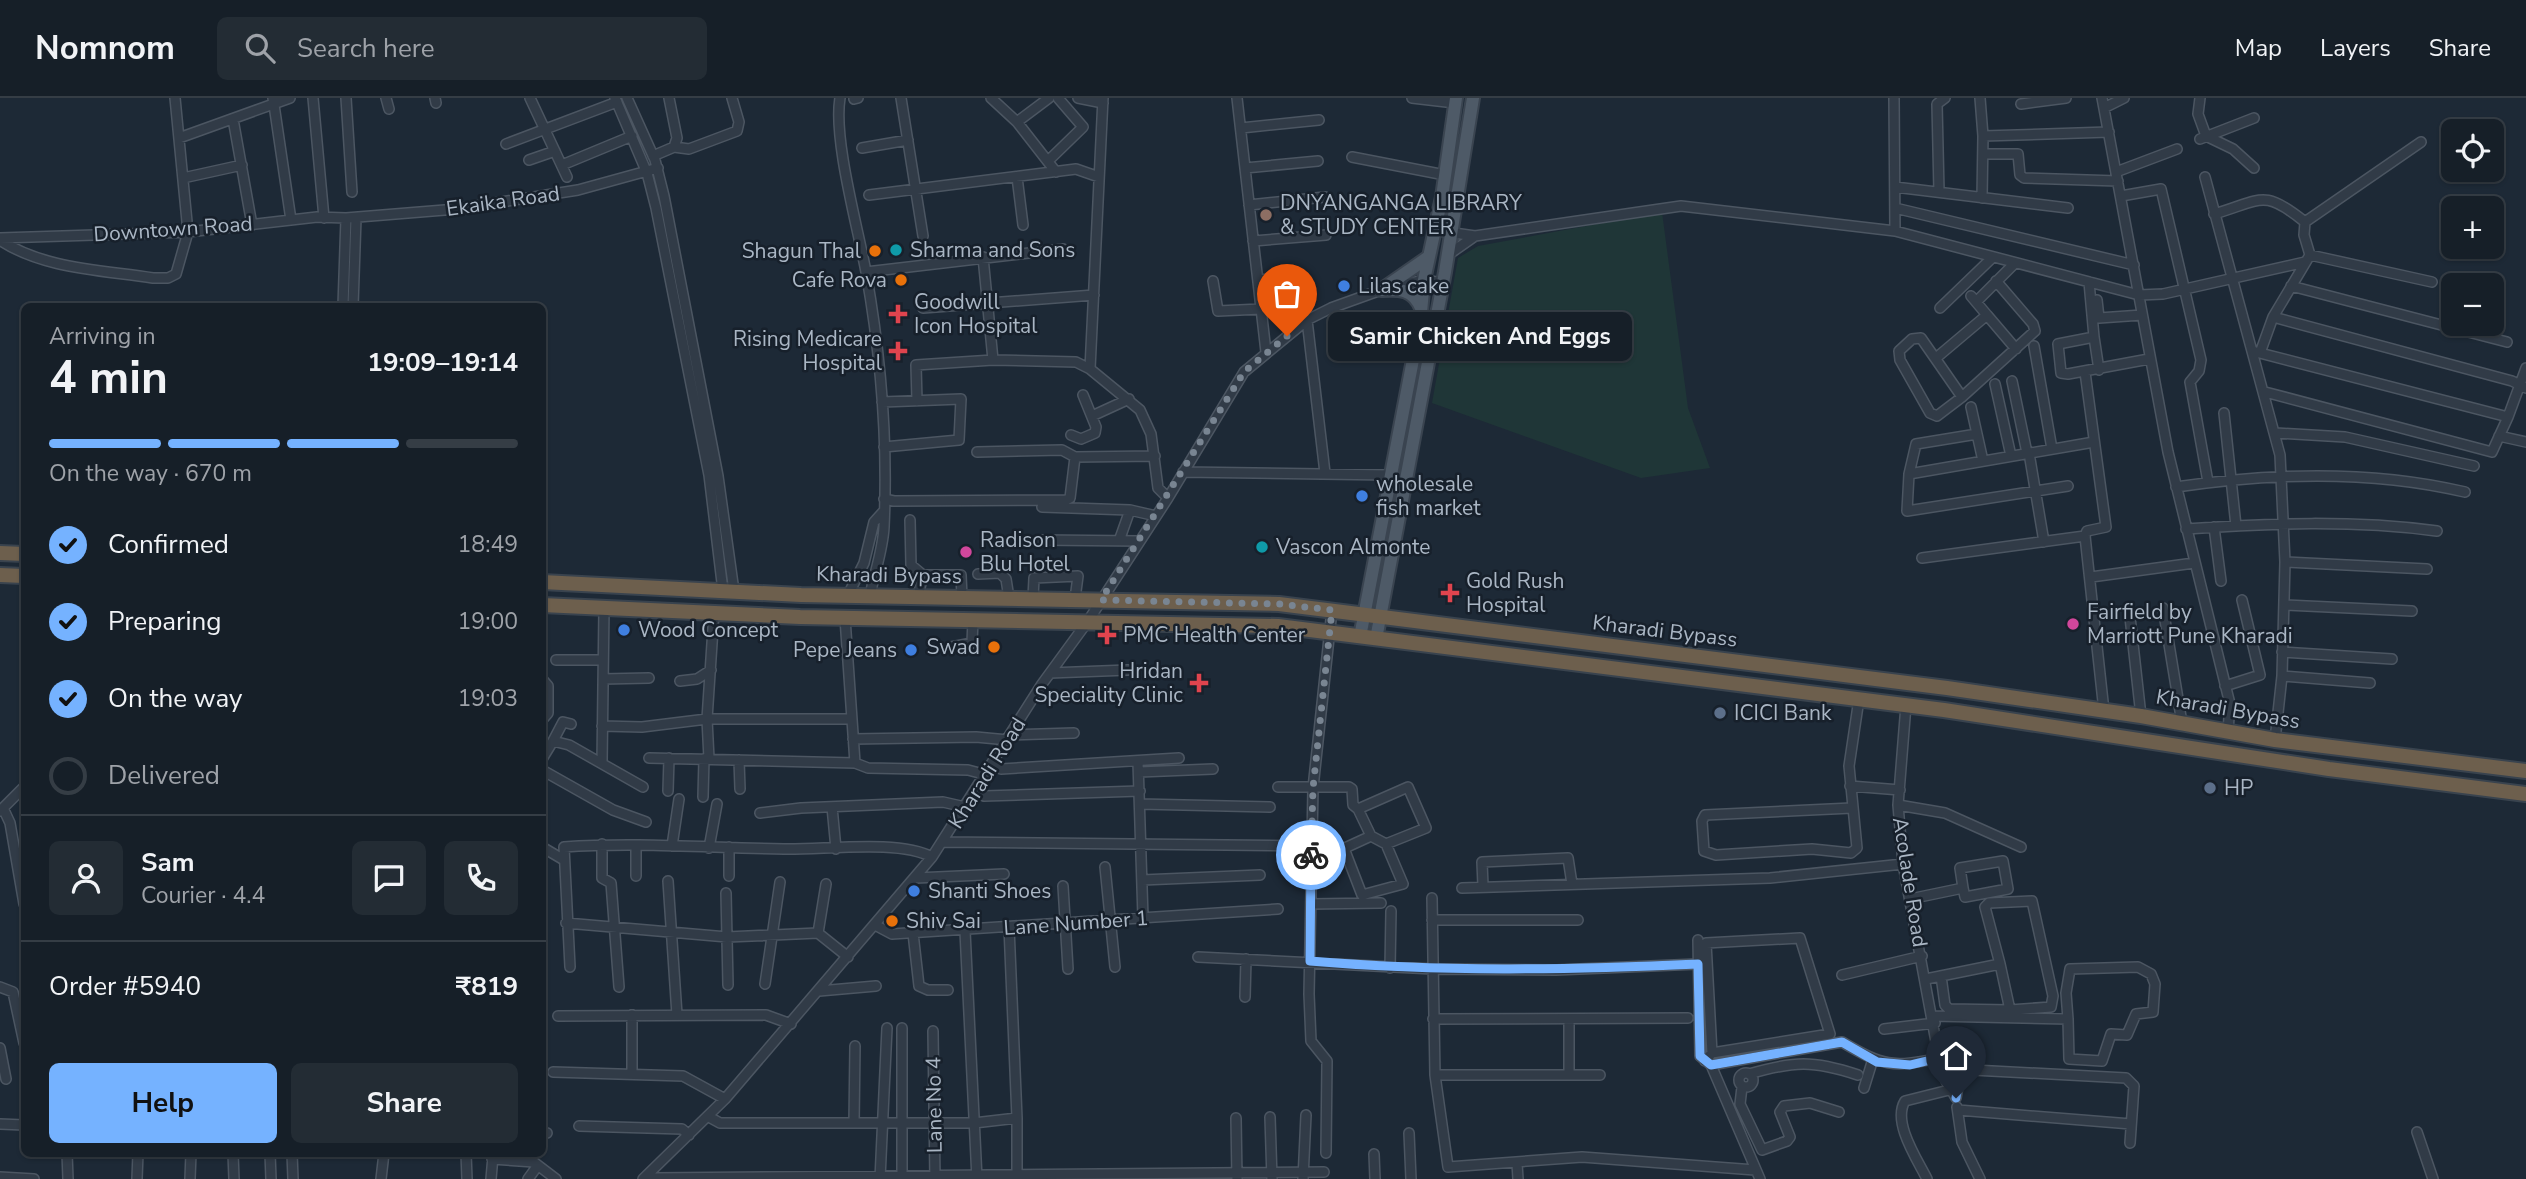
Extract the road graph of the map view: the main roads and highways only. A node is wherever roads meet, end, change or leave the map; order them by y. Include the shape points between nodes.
1 (1473, 98) edge
2 (1456, 100) edge
3 (1427, 258) junction
4 (1421, 308) junction
5 (0, 553) edge
6 (21, 554) edge
7 (0, 575) edge
8 (21, 576) edge
9 (546, 582) edge
10 (546, 605) edge
11 (1364, 614) junction
12 (1380, 617) junction
13 (1360, 637) junction
14 (1376, 639) junction
15 (2526, 771) edge
16 (2526, 794) edge

1 - 12 main road
2 - 3 main road
3 - 4 main road
3 - 4 main road via 1381,290 1408,292
4 - 11 main road
5 - 6 highway
7 - 8 highway
9 - 11 highway, Kharadi Bypass via 870,596 1279,604
10 - 13 highway, Kharadi Bypass via 845,618 1278,626
11 - 12 highway, Kharadi Bypass
11 - 13 main road
12 - 14 main road
12 - 15 highway, Kharadi Bypass via 1947,688 2275,740
13 - 14 highway, Kharadi Bypass
14 - 16 highway, Kharadi Bypass via 1906,705

